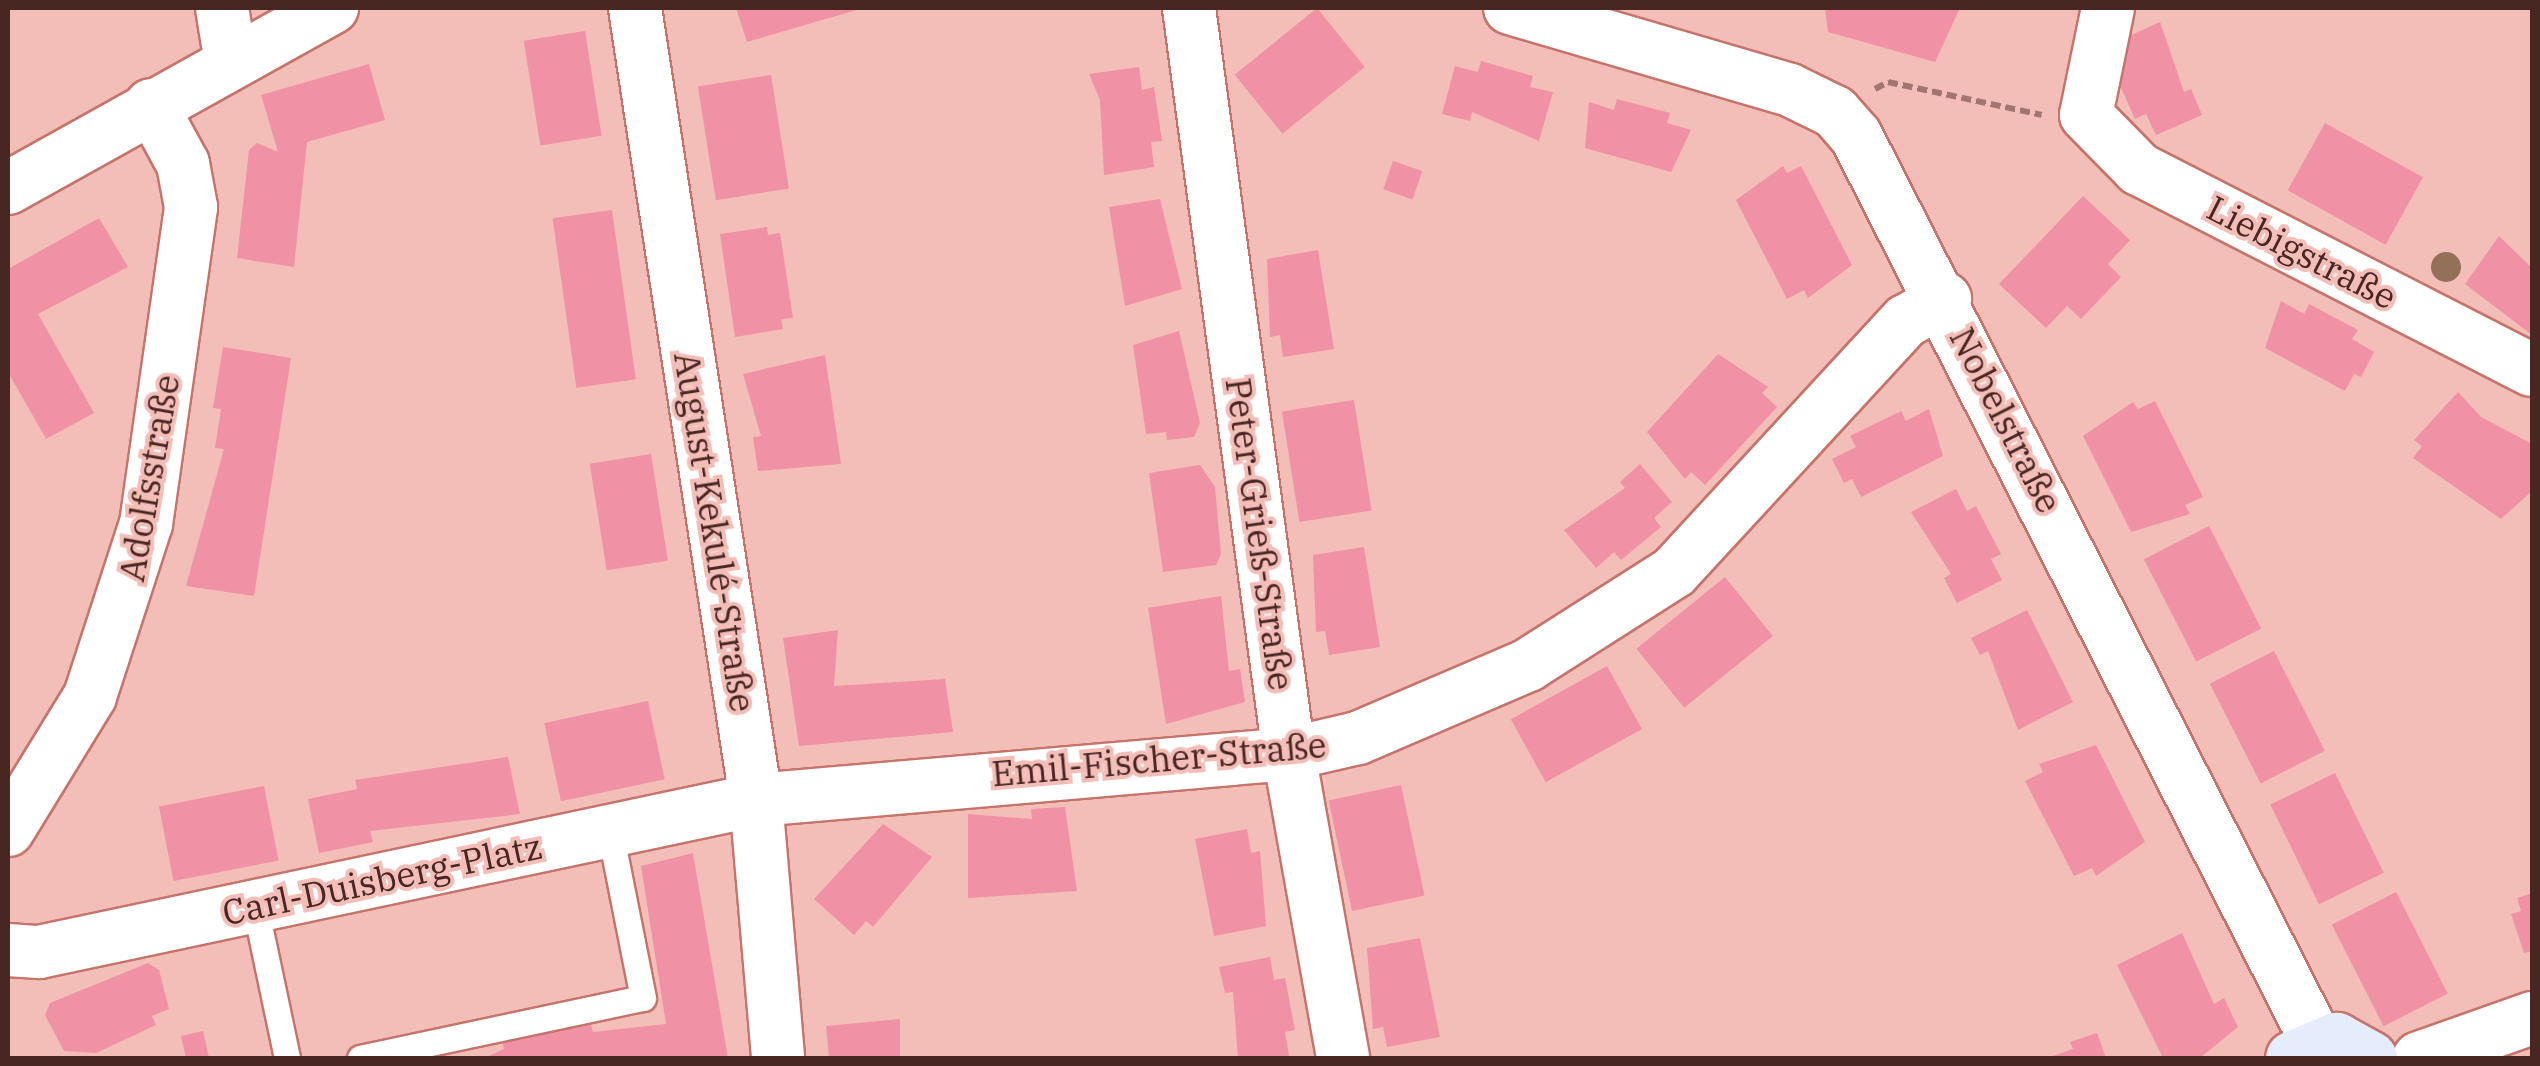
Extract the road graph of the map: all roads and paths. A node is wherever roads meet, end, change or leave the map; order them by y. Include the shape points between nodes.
1 (332, 8) edge
2 (635, 8) edge
3 (1189, 8) edge
4 (1510, 8) edge
5 (2108, 8) edge
6 (226, 32) edge
7 (152, 105) junction
8 (1835, 112) junction
9 (2086, 115) junction
10 (8, 188) edge
11 (1945, 299) junction
12 (2532, 370) edge
13 (1289, 754) junction
14 (756, 800) junction
15 (8, 830) edge
16 (610, 831) junction
17 (256, 906) junction
18 (8, 950) edge
19 (2532, 1018) edge
20 (2305, 1050) edge
21 (288, 1058) edge
22 (360, 1058) edge
23 (778, 1058) edge
24 (1343, 1058) edge
25 (2369, 1058) edge
26 (2419, 1058) edge

1 - 6 street
2 - 14 street, August-Kekulé-Straße
3 - 13 street, Peter-Grieß-Straße
4 - 8 street via 1736,70
5 - 9 street
6 - 7 street
7 - 10 street
7 - 15 street, Adolfsstraße via 184,164 191,207 146,524 90,696
8 - 9 path via 1888,82 2028,115
8 - 11 street, Nobelstraße
9 - 12 street, Liebigstraße via 2139,169
11 - 13 street, Emil-Fischer-Straße via 1906,321 1674,572 1466,696
11 - 20 street, Nobelstraße
13 - 14 street, Emil-Fischer-Straße
13 - 24 street, Peter-Grieß-Straße
14 - 16 street, Carl-Duisberg-Platz
14 - 23 street, August-Kekulé-Straße
16 - 17 street, Carl-Duisberg-Platz
16 - 22 lane via 642,998
17 - 18 street, Carl-Duisberg-Platz via 39,952
17 - 21 lane
19 - 26 street
20 - 25 main road, Nobelstraße via 2336,1040

